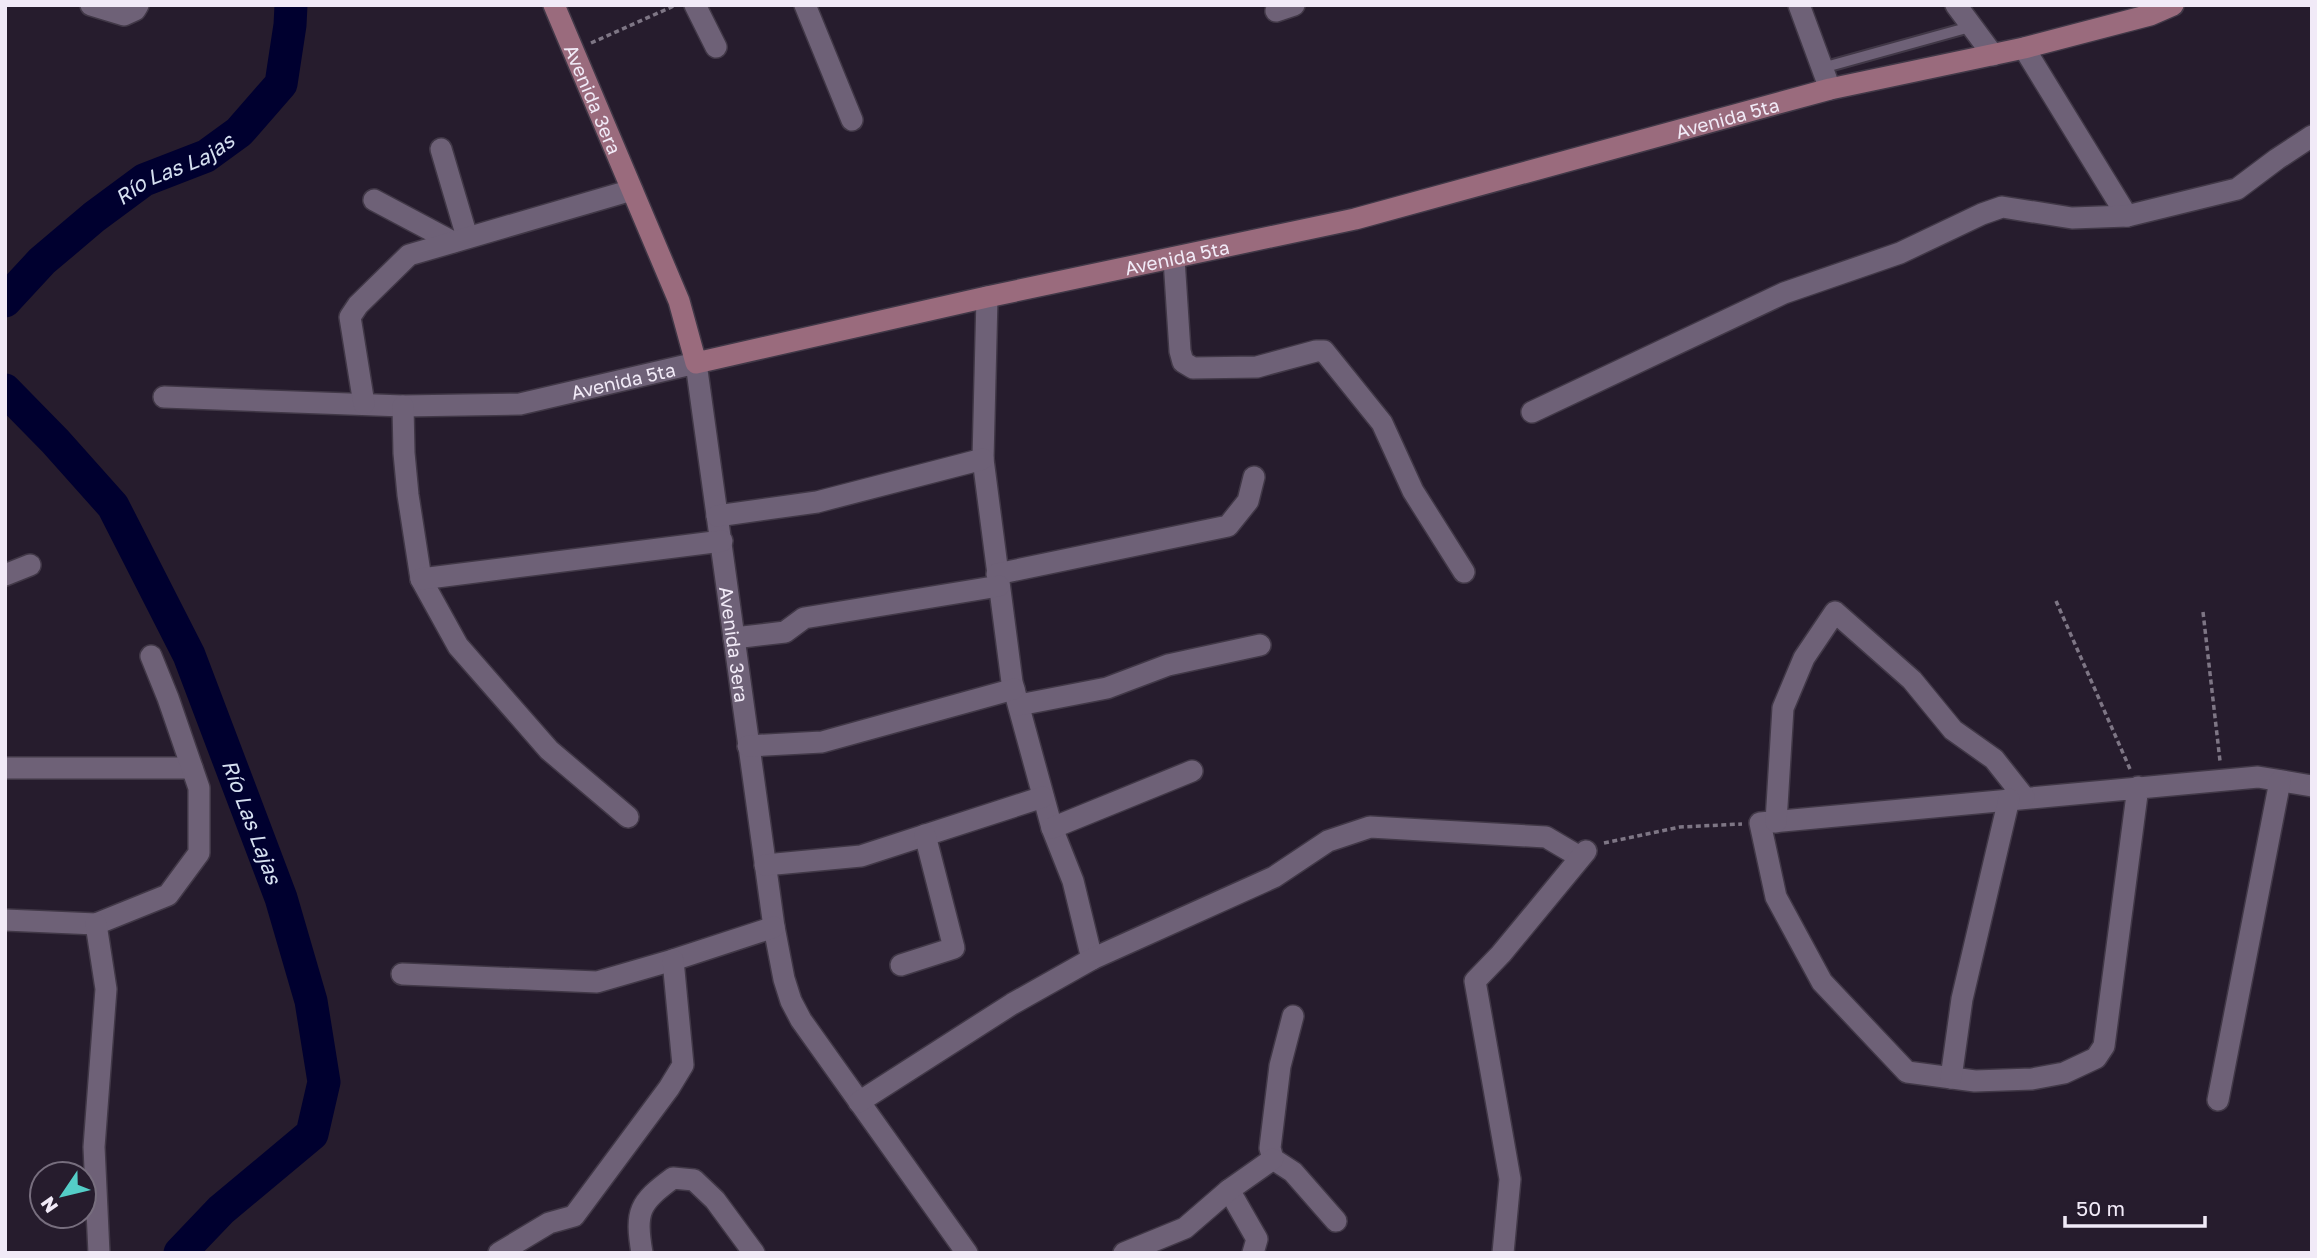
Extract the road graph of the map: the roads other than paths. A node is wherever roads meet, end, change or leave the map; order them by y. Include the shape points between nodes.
1 (91, 5) edge
2 (138, 5) edge
3 (554, 5) edge
4 (695, 5) edge
5 (805, 5) edge
6 (1799, 5) edge
7 (1956, 5) edge
8 (2173, 5) edge
9 (2148, 10) edge
10 (1970, 27) junction
11 (716, 47) dead end
12 (2024, 48) junction
13 (1993, 55) junction
14 (1822, 68) junction
15 (1830, 89) junction
16 (852, 120) dead end
17 (2312, 136) edge
18 (440, 149) dead end
19 (632, 190) junction
20 (374, 200) dead end
21 (2127, 216) junction
22 (460, 239) junction
23 (1174, 259) junction
24 (987, 297) junction
25 (696, 363) junction
26 (164, 397) dead end
27 (364, 404) junction
28 (403, 405) junction
29 (1532, 412) dead end
30 (983, 459) junction
31 (1254, 477) dead end
32 (717, 516) junction
33 (722, 541) junction
34 (30, 565) dead end
35 (1464, 572) dead end
36 (5, 575) edge
37 (421, 579) junction
38 (998, 580) junction
39 (734, 638) junction
40 (1261, 645) dead end
41 (151, 656) dead end
42 (1016, 697) junction
43 (748, 747) junction
44 (5, 768) edge
45 (192, 768) junction
46 (1192, 771) dead end
47 (2280, 781) junction
48 (2312, 786) edge
49 (2138, 788) junction
50 (1043, 797) junction
51 (2017, 798) junction
52 (628, 817) dead end
53 (1768, 823) junction
54 (1052, 828) junction
55 (925, 835) junction
56 (765, 865) junction
57 (5, 920) edge
58 (96, 923) junction
59 (774, 927) junction
60 (1091, 959) junction
61 (673, 960) junction
62 (901, 965) dead end
63 (402, 974) dead end
64 (1293, 1017) dead end
65 (1951, 1078) junction
66 (2218, 1100) dead end
67 (859, 1101) junction
68 (1273, 1159) junction
69 (1229, 1190) junction
70 (1336, 1222) dead end
71 (99, 1253) edge
72 (499, 1253) edge
73 (642, 1253) edge
74 (754, 1253) edge
75 (967, 1253) edge
76 (1124, 1253) edge
77 (1253, 1253) edge
78 (1503, 1253) edge

1 - 2 street via 124,15
3 - 19 street, Avenida 3era
4 - 11 street
5 - 16 street
6 - 14 street
7 - 10 street
8 - 9 street, Avenida 5ta
9 - 12 street, Avenida 5ta
10 - 13 street
10 - 14 lane
12 - 13 street, Avenida 5ta
12 - 21 street
13 - 15 street, Avenida 5ta
14 - 15 street
15 - 23 street, Avenida 5ta via 1355,219
17 - 21 street via 2237,190
18 - 22 street
19 - 22 street
19 - 25 street, Avenida 3era via 679,301
20 - 22 street
21 - 29 street via 2073,218 2002,207 1900,253 1784,293
22 - 27 street via 409,255 350,317
23 - 24 street, Avenida 5ta
23 - 35 street via 1183,362 1193,368 1257,368 1324,351 1382,424 1413,491
24 - 25 street, Avenida 5ta
24 - 30 street
25 - 28 street, Avenida 5ta via 520,404
25 - 32 street, Avenida 3era
26 - 27 street, Avenida 5ta
27 - 28 street, Avenida 5ta
28 - 37 street via 406,474
30 - 32 street via 817,502
30 - 38 street
31 - 38 street via 1248,501 1228,526
32 - 33 street, Avenida 3era
33 - 37 street
33 - 39 street, Avenida 3era
34 - 36 street
37 - 52 street via 458,646 549,750
38 - 39 street via 804,618 785,632
38 - 42 street
39 - 43 street, Avenida 3era
40 - 42 street via 1168,665 1107,688
41 - 45 street
42 - 43 street via 822,742
42 - 50 street
43 - 56 street, Avenida 3era
44 - 45 street
45 - 58 street via 199,788 199,853 168,895
46 - 54 street
47 - 48 street
47 - 49 street via 2258,777
47 - 66 street
49 - 51 street
49 - 65 street via 2104,1046 2096,1058 2064,1073 1975,1082
50 - 54 street
50 - 55 street
51 - 53 street
51 - 53 street via 1994,760 1953,730 1912,680 1835,612 1804,658 1783,708
51 - 65 street via 1962,999
53 - 65 street via 1776,897 1822,982 1907,1072
54 - 60 street via 1073,881
55 - 56 street via 861,856
55 - 62 street via 954,948
56 - 59 street, Avenida 3era
57 - 58 street
58 - 71 street via 106,989 94,1147
59 - 61 street
59 - 67 street, Avenida 3era via 791,1001
60 - 67 street
60 - 78 street via 1273,877 1328,841 1370,827 1546,837 1583,854 1475,981 1510,1179
61 - 63 street via 597,982
61 - 72 street via 683,1065 574,1216 549,1223
64 - 68 street via 1280,1066 1270,1148
67 - 75 street, Avenida 3era
68 - 69 street
68 - 70 street via 1293,1172
69 - 76 street via 1185,1228
69 - 77 street via 1257,1239
73 - 74 street via 638,1226 642,1206 673,1178 694,1180 715,1200

